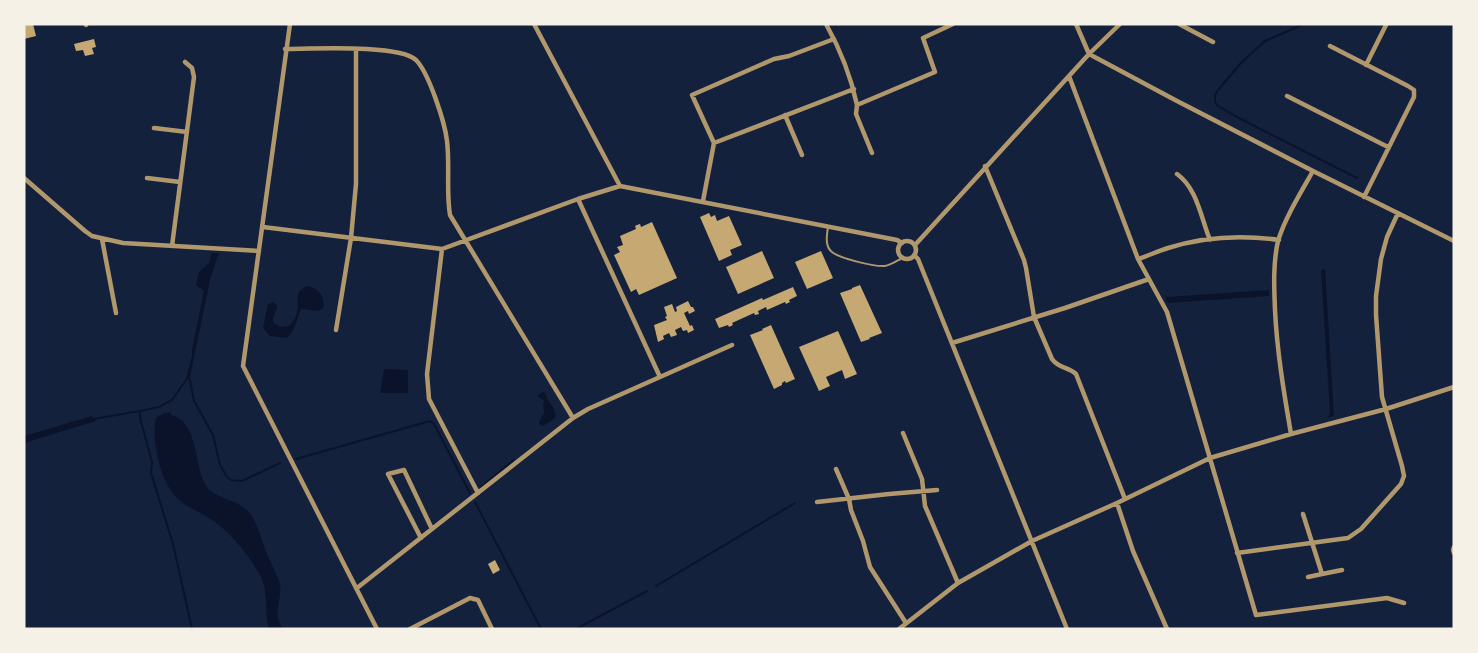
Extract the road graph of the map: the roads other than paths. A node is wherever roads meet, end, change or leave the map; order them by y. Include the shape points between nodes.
1 (290, 24) edge
2 (534, 24) edge
3 (826, 24) edge
4 (953, 24) edge
5 (1076, 24) edge
6 (1120, 24) edge
7 (1179, 24) edge
8 (1386, 25) edge
9 (834, 39) junction
10 (1213, 42) dead end
11 (1330, 46) dead end
12 (285, 49) junction
13 (356, 49) junction
14 (1089, 54) junction
15 (185, 62) dead end
16 (1366, 64) junction
17 (1069, 76) junction
18 (854, 89) junction
19 (1287, 96) dead end
20 (857, 105) junction
21 (786, 115) junction
22 (154, 128) dead end
23 (187, 132) junction
24 (714, 143) junction
25 (1388, 147) junction
26 (872, 153) dead end
27 (802, 155) dead end
28 (985, 166) junction
29 (1313, 171) junction
30 (1177, 174) dead end
31 (24, 178) edge
32 (147, 178) dead end
33 (180, 182) junction
34 (620, 186) junction
35 (1364, 197) junction
36 (578, 199) junction
37 (703, 201) junction
38 (1398, 213) junction
39 (263, 227) junction
40 (828, 227) junction
41 (351, 238) junction
42 (102, 239) junction
43 (1210, 240) junction
44 (1279, 240) junction
45 (467, 241) junction
46 (1454, 241) edge
47 (902, 243) junction
48 (915, 245) junction
49 (172, 246) junction
50 (442, 249) junction
51 (259, 251) junction
52 (914, 255) junction
53 (903, 258) junction
54 (1138, 260) junction
55 (1149, 279) junction
56 (116, 313) dead end
57 (1034, 317) junction
58 (336, 330) dead end
59 (952, 344) junction
60 (732, 345) dead end
61 (660, 377) junction
62 (1454, 387) edge
63 (1386, 409) junction
64 (573, 418) junction
65 (903, 433) dead end
66 (1291, 434) junction
67 (1210, 458) junction
68 (836, 469) dead end
69 (937, 490) dead end
70 (923, 492) junction
71 (478, 493) junction
72 (849, 499) junction
73 (1125, 500) junction
74 (817, 502) dead end
75 (1117, 503) junction
76 (1303, 514) dead end
77 (432, 529) junction
78 (421, 538) junction
79 (1032, 541) junction
80 (1312, 543) junction
81 (1454, 547) edge
82 (1237, 553) junction
83 (1454, 553) edge
84 (1342, 570) dead end
85 (1322, 574) junction
86 (1308, 577) dead end
87 (958, 583) junction
88 (357, 588) junction
89 (1404, 603) dead end
90 (906, 623) junction
91 (377, 629) edge
92 (410, 629) edge
93 (492, 629) edge
94 (899, 629) edge
95 (1067, 629) edge
96 (1167, 629) edge

1 - 12 street
2 - 34 street
3 - 9 street
4 - 20 street via 923,38 935,72
5 - 14 street
6 - 14 street
7 - 10 street
8 - 16 street
9 - 18 street
9 - 24 street via 774,59 692,95
11 - 16 street
12 - 13 street
12 - 39 street
13 - 41 street via 356,184
13 - 45 street via 404,54 422,68 445,127 450,215
14 - 17 street
14 - 29 street
15 - 23 street via 194,77
16 - 25 street via 1414,90
17 - 28 street
17 - 54 street
18 - 20 street
18 - 21 street
19 - 25 street
20 - 26 street via 856,114
21 - 24 street
21 - 27 street
22 - 23 street
23 - 33 street
24 - 37 street
25 - 35 street
28 - 48 street
28 - 57 street via 1024,260
29 - 35 street
29 - 44 street
30 - 43 street via 1193,193
31 - 42 street via 85,231
32 - 33 street
33 - 49 street
34 - 36 street
34 - 37 street
35 - 38 street
36 - 45 street
36 - 61 street
37 - 40 street
38 - 46 street
38 - 63 street via 1381,259 1376,296
39 - 41 street
39 - 51 street
40 - 47 street
40 - 53 lane via 828,248 840,258 884,266
41 - 50 street
41 - 58 street
42 - 49 street
42 - 56 street
43 - 44 street
43 - 54 street via 1167,248
44 - 66 street via 1274,293
45 - 50 street
45 - 64 street
47 - 48 street
47 - 53 street via 898,250
48 - 52 street
49 - 51 street
50 - 71 street via 428,392
51 - 88 street via 243,366
52 - 53 street
52 - 59 street
54 - 55 street
55 - 57 street
55 - 67 street via 1167,312
57 - 59 street
57 - 73 street via 1055,363 1076,374
59 - 79 street
60 - 61 street
61 - 64 street
62 - 63 street
63 - 66 street
63 - 80 street via 1404,476 1401,484 1356,533 1348,538
64 - 71 street
65 - 70 street via 922,479
66 - 67 street
67 - 73 street
67 - 82 street
68 - 72 street
69 - 70 street
70 - 72 street
70 - 87 street via 925,506
71 - 77 street
72 - 74 street
72 - 90 street via 870,567
73 - 75 street
75 - 79 street
75 - 96 street
76 - 80 street
77 - 78 street
77 - 78 street via 404,470 388,474
78 - 88 street
79 - 87 street
79 - 95 street
80 - 82 street
80 - 85 street
81 - 83 street
82 - 89 street via 1256,615 1387,598
84 - 85 street
85 - 86 street
87 - 90 street
88 - 91 street
90 - 94 street
92 - 93 street via 470,598 478,600

